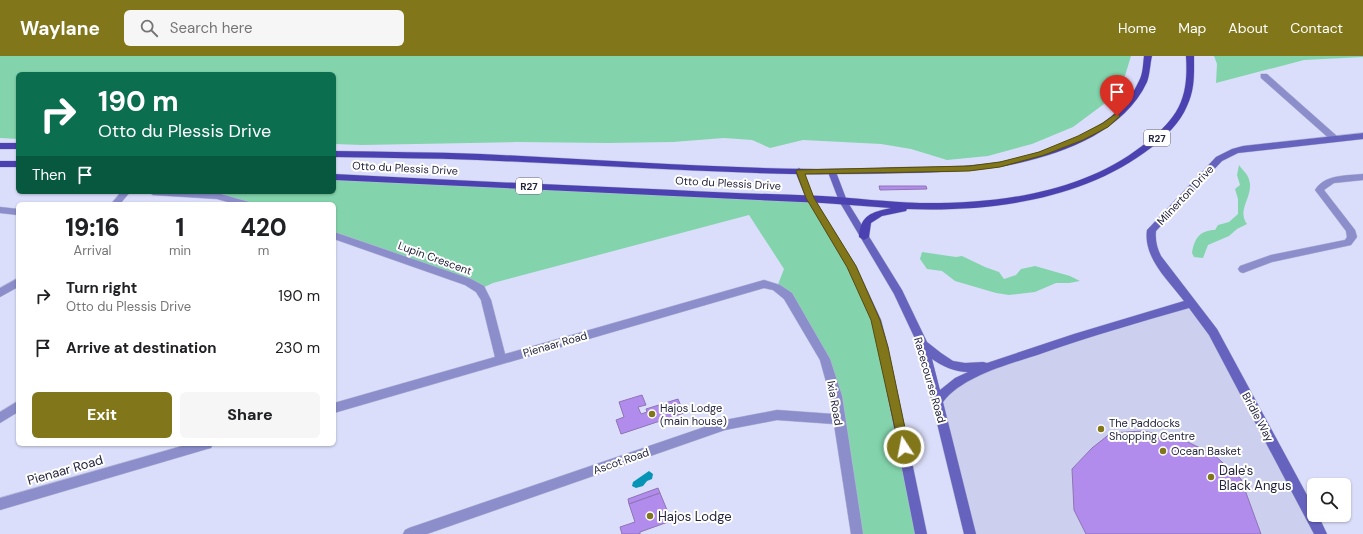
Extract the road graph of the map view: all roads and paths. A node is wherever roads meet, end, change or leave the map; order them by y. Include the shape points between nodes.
1 (1148, 56) edge
2 (1190, 56) edge
3 (1264, 76) dead end
4 (1363, 136) edge
5 (1335, 139) junction
6 (0, 146) edge
7 (16, 146) edge
8 (336, 154) edge
9 (0, 164) edge
10 (16, 164) edge
11 (800, 171) junction
12 (832, 172) junction
13 (336, 177) edge
14 (1363, 177) edge
15 (124, 194) edge
16 (185, 194) edge
17 (810, 198) junction
18 (843, 201) junction
19 (117, 202) edge
20 (239, 202) edge
21 (920, 206) junction
22 (0, 210) edge
23 (16, 212) edge
24 (336, 236) edge
25 (864, 237) junction
26 (1243, 269) dead end
27 (16, 283) edge
28 (776, 287) joint
29 (0, 293) edge
30 (1191, 303) junction
31 (923, 345) junction
32 (501, 359) junction
33 (994, 365) junction
34 (937, 401) junction
35 (16, 407) edge
36 (336, 407) edge
37 (0, 418) edge
38 (838, 419) junction
39 (201, 446) edge
40 (0, 504) edge
41 (409, 534) edge
42 (857, 534) edge
43 (922, 534) edge
44 (970, 534) edge
45 (1321, 534) edge

1 - 12 main road, Otto du Plessis Drive via 1148,66 1142,85 1128,106 1105,125 1041,154 969,169
2 - 21 main road, Otto du Plessis Drive / R27 via 1191,78 1180,114 1145,150 1118,167 1077,184 1029,197 971,204
3 - 5 street
4 - 5 street, Milnerton Drive
5 - 30 street, Milnerton Drive via 1244,149 1227,154 1219,159 1152,230 1152,247 1157,258
6 - 7 main road
8 - 11 main road, Otto du Plessis Drive via 473,157 650,167
9 - 10 main road
11 - 12 main road, Otto du Plessis Drive
11 - 17 street
12 - 18 street, Racecourse Road
13 - 17 main road, Otto du Plessis Drive / R27
14 - 26 street via 1332,181 1324,184 1319,190 1350,230 1352,237 1348,243 1271,260
15 - 19 street
16 - 20 street via 217,196
17 - 18 main road, Otto du Plessis Drive / R27
17 - 43 street via 851,266 876,320
18 - 21 main road, Otto du Plessis Drive / R27
18 - 25 street, Racecourse Road
21 - 25 main road via 898,209 873,217 866,222
22 - 23 street
24 - 32 street, Lupin Crescent via 468,282 480,289 486,300
25 - 31 street, Racecourse Road via 898,294
27 - 29 street
28 - 32 street, Pienaar Road via 764,284
28 - 38 street, Ixia Road via 788,296 825,359 836,396
30 - 33 street
30 - 45 street, Bridle Way via 1213,332
31 - 33 street via 936,357 959,368
31 - 34 street, Racecourse Road
32 - 36 street, Pienaar Road
33 - 34 street via 959,381 945,391
34 - 44 street, Racecourse Road
35 - 37 street
38 - 41 street, Ascot Road via 777,415 725,425
38 - 42 street, Ixia Road
39 - 40 street, Pienaar Road

